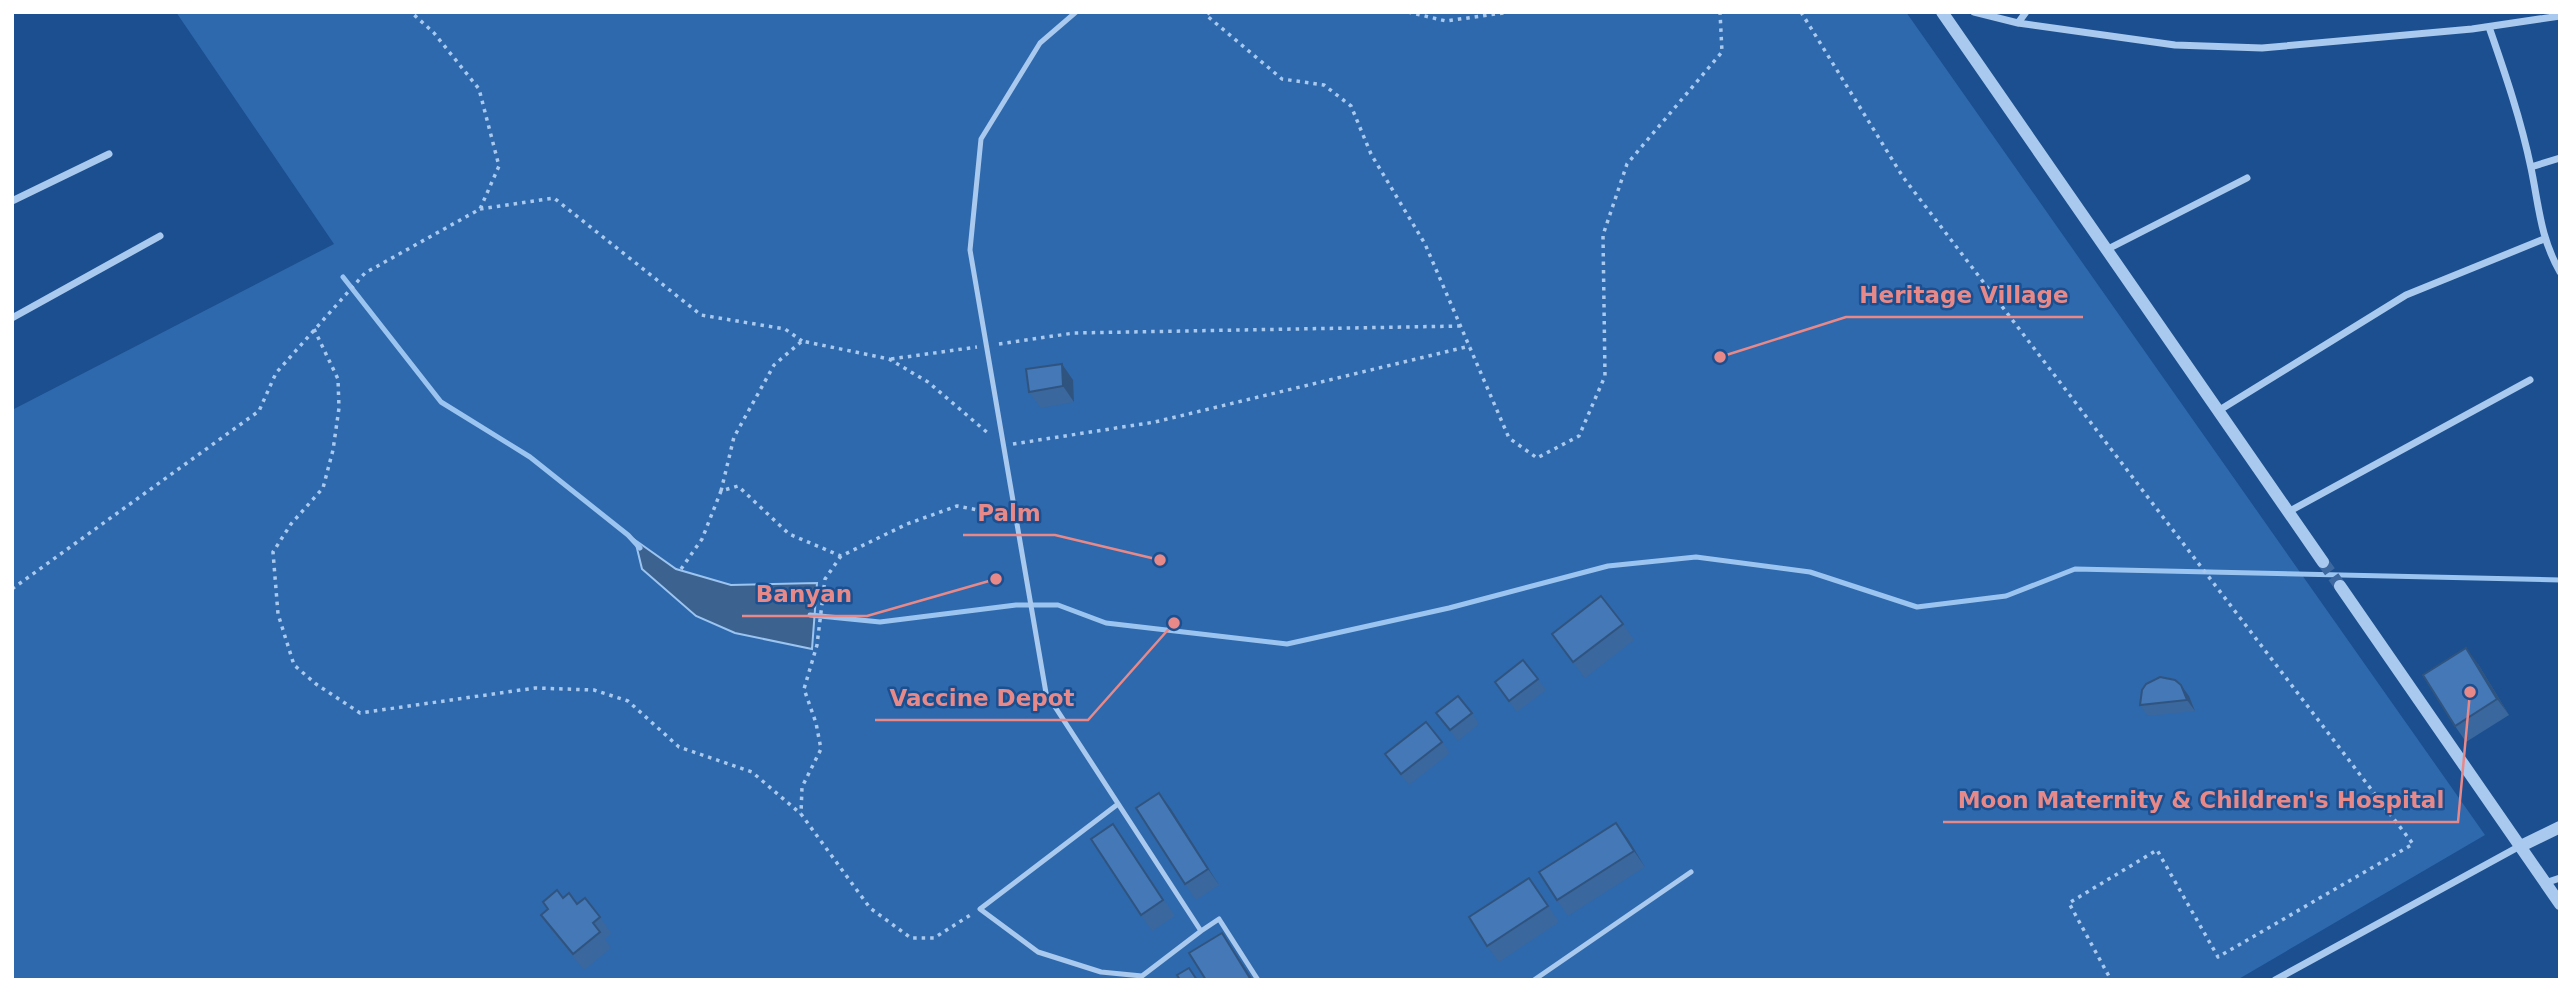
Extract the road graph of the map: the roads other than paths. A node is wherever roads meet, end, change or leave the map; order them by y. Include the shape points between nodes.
1 (1076, 12) edge
2 (1941, 12) edge
3 (1974, 12) edge
4 (2026, 12) edge
5 (2560, 16) edge
6 (2018, 23) junction
7 (2489, 27) junction
8 (109, 154) dead end
9 (2560, 158) edge
10 (2531, 167) junction
11 (2247, 178) dead end
12 (12, 201) edge
13 (160, 236) dead end
14 (2544, 239) junction
15 (2106, 250) junction
16 (2560, 272) edge
17 (12, 318) edge
18 (2530, 380) dead end
19 (2218, 411) junction
20 (2288, 512) junction
21 (2323, 562) tunnel mouth
22 (2340, 586) tunnel mouth
23 (1118, 804) junction
24 (2560, 827) edge
25 (2521, 846) junction
26 (1691, 872) dead end
27 (2560, 878) edge
28 (2545, 883) junction
29 (2560, 904) edge
30 (1201, 931) junction
31 (1258, 980) edge
32 (1534, 980) edge
33 (2275, 980) edge

1 - 23 lane via 1040,43 981,139 970,250 1046,693
2 - 15 street
3 - 6 street
4 - 6 street
5 - 7 street
6 - 7 street via 2175,45 2262,48
7 - 10 street
8 - 12 street
9 - 10 street
10 - 14 street
11 - 15 street
13 - 17 street
14 - 16 street
14 - 19 street via 2406,295
15 - 19 street
18 - 20 street
19 - 20 street
20 - 21 street
22 - 25 street
23 - 30 lane
23 - 30 lane via 980,909 1038,952 1101,972 1142,976
24 - 25 street
25 - 28 street
25 - 33 street
26 - 32 lane
27 - 28 street
28 - 29 street
30 - 31 lane via 1219,919

